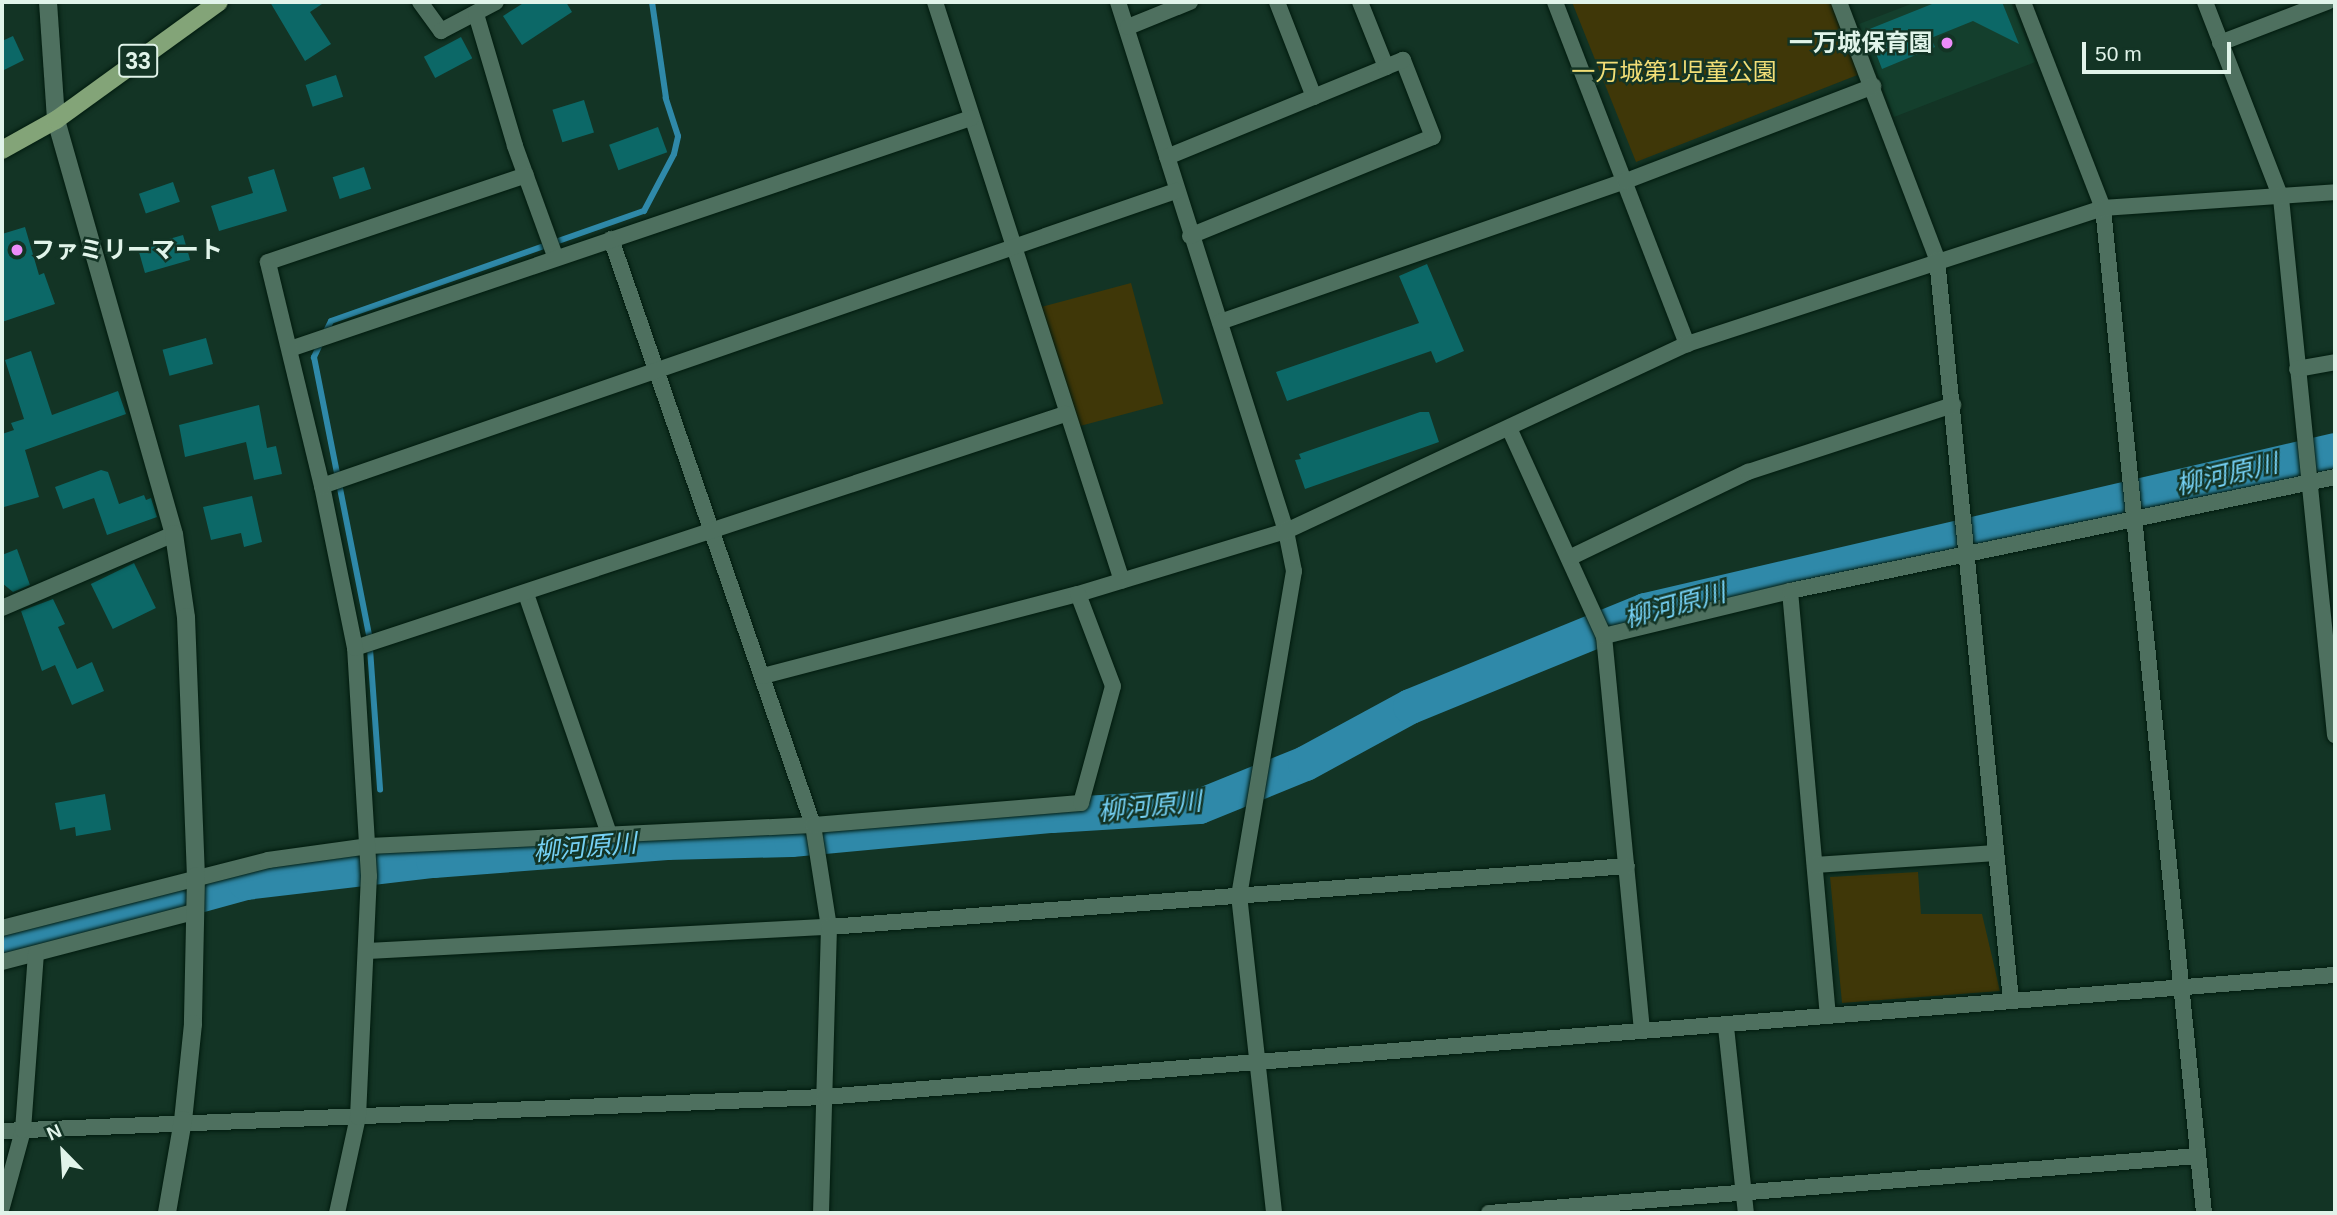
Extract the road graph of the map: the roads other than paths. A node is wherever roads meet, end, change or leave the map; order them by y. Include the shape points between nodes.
1 (48, 2) edge
2 (219, 2) edge
3 (420, 2) edge
4 (496, 2) edge
5 (935, 2) edge
6 (1118, 2) edge
7 (1190, 2) edge
8 (1276, 2) edge
9 (1360, 2) edge
10 (1555, 2) edge
11 (1839, 2) edge
12 (2023, 2) edge
13 (2205, 2) edge
14 (2327, 2) edge
15 (476, 14) junction
16 (1128, 27) junction
17 (2220, 43) junction
18 (1386, 67) junction
19 (1873, 86) junction
20 (1314, 97) junction
21 (971, 118) junction
22 (56, 120) junction
23 (2, 150) edge
24 (1167, 157) junction
25 (526, 175) junction
26 (1626, 181) junction
27 (1176, 191) junction
28 (2335, 192) edge
29 (2281, 198) junction
30 (2103, 208) junction
31 (1190, 236) junction
32 (611, 239) junction
33 (1014, 249) junction
34 (555, 256) junction
35 (1937, 259) junction
36 (1220, 323) junction
37 (1687, 344) junction
38 (290, 349) junction
39 (2335, 362) edge
40 (2297, 369) junction
41 (656, 373) junction
42 (1953, 405) junction
43 (1065, 414) junction
44 (1509, 428) junction
45 (2335, 477) edge
46 (2309, 482) junction
47 (322, 486) junction
48 (2136, 517) junction
49 (712, 531) junction
50 (1286, 531) junction
51 (174, 534) junction
52 (1966, 554) junction
53 (1569, 558) junction
54 (1122, 581) junction
55 (1790, 591) junction
56 (526, 594) junction
57 (1078, 594) junction
58 (2, 608) edge
59 (1604, 636) junction
60 (2330, 637) edge
61 (355, 648) junction
62 (763, 676) junction
63 (2335, 735) edge
64 (813, 825) junction
65 (608, 834) junction
66 (369, 846) junction
67 (1996, 853) junction
68 (1815, 865) junction
69 (1626, 866) junction
70 (196, 876) junction
71 (1239, 895) junction
72 (194, 912) junction
73 (2, 928) edge
74 (829, 928) junction
75 (366, 951) junction
76 (36, 954) junction
77 (2, 962) edge
78 (2335, 975) edge
79 (2181, 989) junction
80 (2011, 1000) junction
81 (1828, 1015) junction
82 (1726, 1027) junction
83 (1642, 1030) junction
84 (1261, 1063) junction
85 (824, 1097) junction
86 (358, 1117) junction
87 (183, 1120) junction
88 (23, 1129) junction
89 (2, 1131) edge
90 (2197, 1156) junction
91 (1744, 1191) junction
92 (2, 1207) edge
93 (167, 1213) edge
94 (337, 1213) edge
95 (821, 1213) edge
96 (1274, 1213) edge
97 (1489, 1213) edge
98 (1746, 1213) edge
99 (2204, 1213) edge

1 - 22 street
2 - 22 main road, 33
3 - 15 street via 441,30
4 - 15 street
5 - 21 street
6 - 16 street
7 - 16 street
8 - 20 street
9 - 18 street
10 - 26 street
11 - 19 street
12 - 30 street
13 - 17 street
14 - 17 street
15 - 25 street
16 - 24 street
17 - 29 street
18 - 20 street
18 - 31 street via 1403,60 1433,136
19 - 26 street
19 - 35 street
20 - 24 street
21 - 32 street
21 - 33 street
22 - 23 main road, 33
22 - 51 street
24 - 27 street
25 - 34 street
25 - 38 street via 268,262
26 - 36 street
26 - 37 street
27 - 31 street
27 - 33 street
28 - 29 street
29 - 30 street
29 - 40 street
30 - 35 street
30 - 48 street
31 - 36 street
32 - 34 street
32 - 41 street
33 - 41 street
33 - 43 street
34 - 38 street
35 - 37 street
35 - 42 street
36 - 50 street
37 - 44 street
38 - 47 street
39 - 40 street
40 - 46 street
41 - 47 street
41 - 49 street
42 - 52 street
42 - 53 street via 1748,472
43 - 49 street
43 - 54 street
44 - 50 street
44 - 53 street
45 - 46 street
46 - 48 street
46 - 60 street
47 - 61 street
48 - 52 street
48 - 79 street
49 - 56 street
49 - 62 street
50 - 54 street
50 - 71 street via 1294,571 1293,596
51 - 58 street
51 - 70 street via 190,677
52 - 55 street
52 - 67 street
53 - 59 street
54 - 57 street
55 - 59 street
55 - 68 street
56 - 61 street
56 - 65 street
57 - 62 street
57 - 64 street via 1113,685 1082,803
59 - 69 street
60 - 63 street
61 - 66 street
62 - 64 street
64 - 65 street
64 - 74 street
65 - 66 street
66 - 70 street
66 - 75 street
67 - 68 street
67 - 80 street
68 - 81 street
69 - 71 street
69 - 83 street
70 - 72 street
70 - 73 street
71 - 74 street
71 - 84 street
72 - 76 street
72 - 87 street via 192,1024
74 - 75 street
74 - 85 street
75 - 86 street
76 - 77 street
76 - 88 street
78 - 79 street
79 - 80 street
79 - 90 street
80 - 81 street
81 - 82 street
82 - 83 street
82 - 91 street
83 - 84 street
84 - 85 street
84 - 96 street
85 - 86 street
85 - 95 street
86 - 87 street
86 - 94 street
87 - 88 street
87 - 93 street
88 - 89 street
88 - 92 street
90 - 91 street
90 - 99 street
91 - 97 street
91 - 98 street

